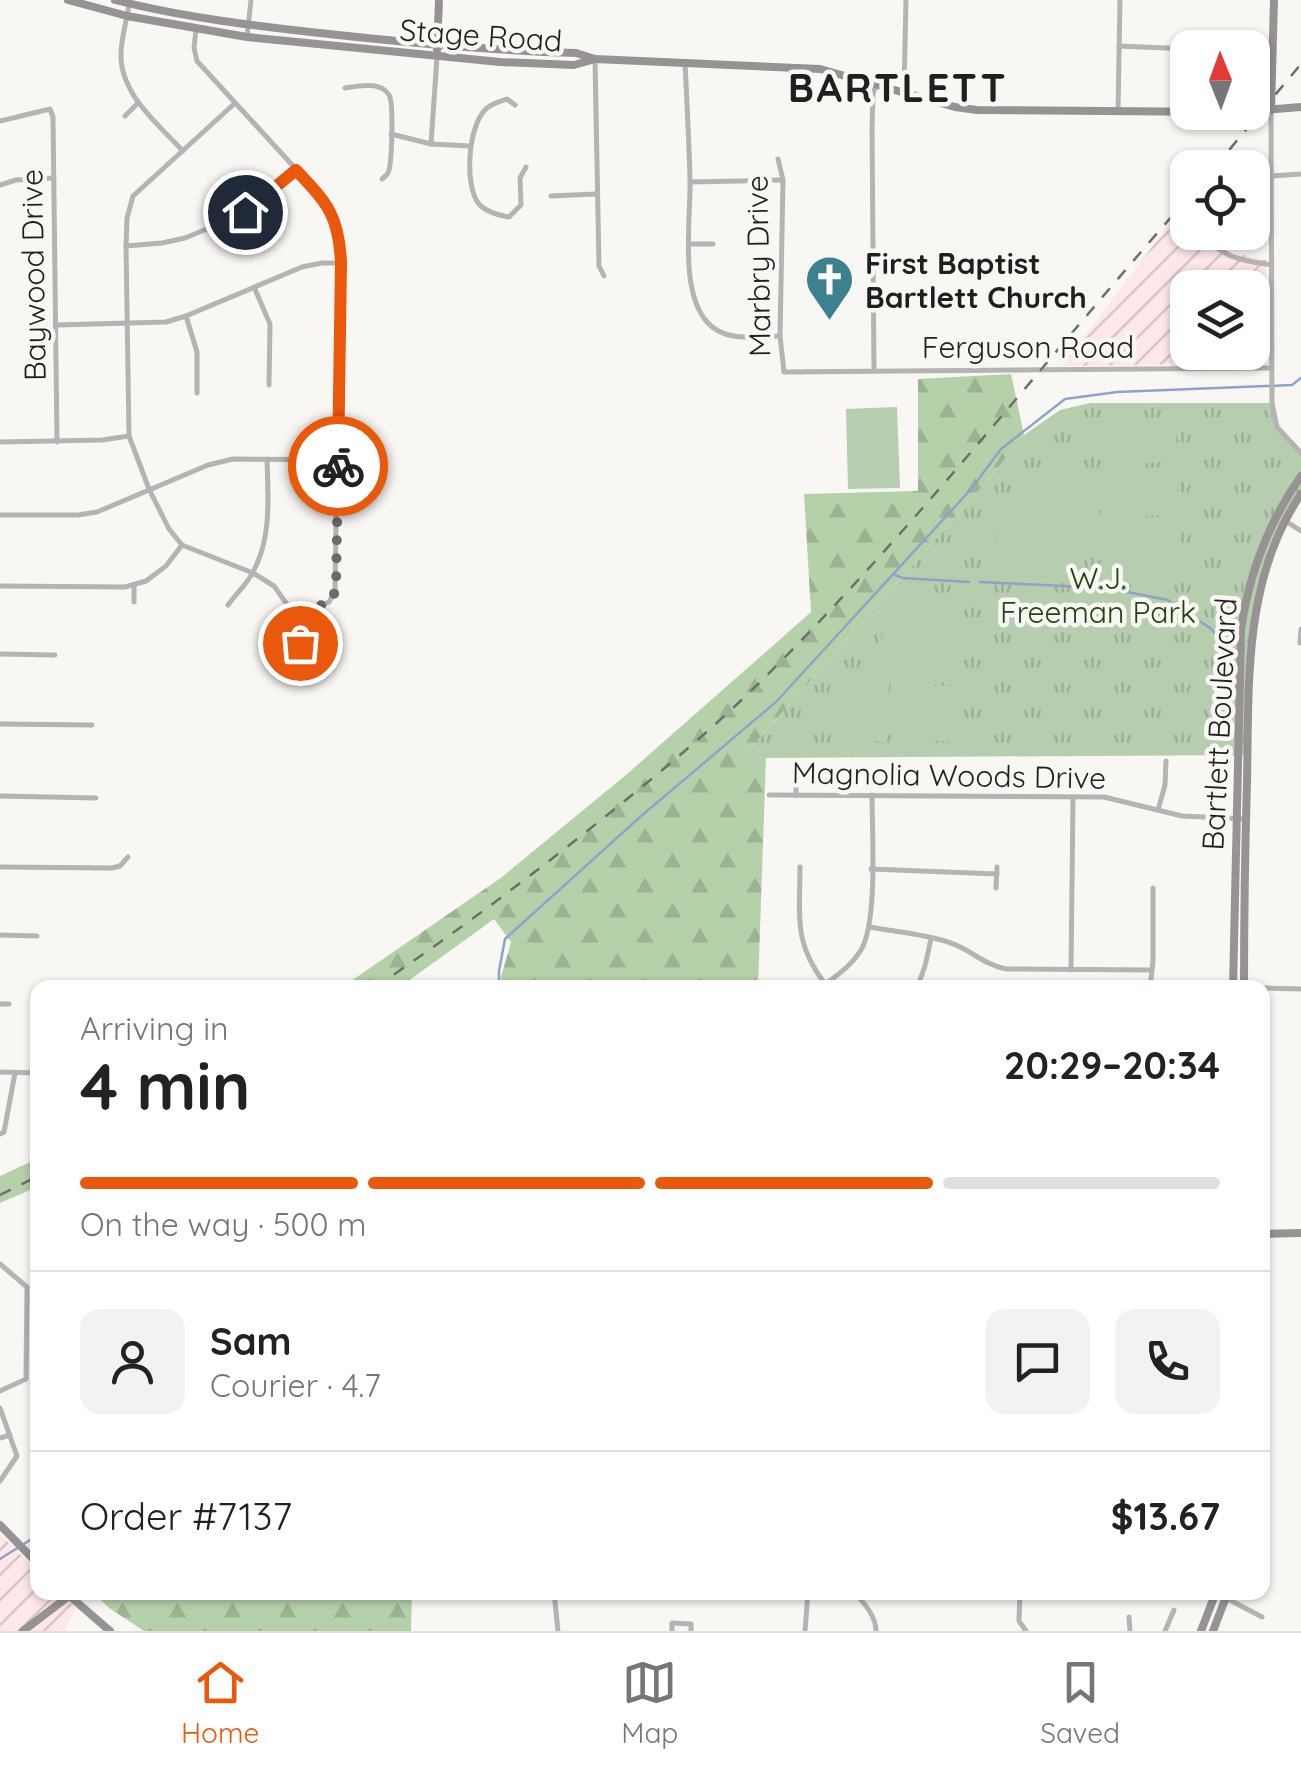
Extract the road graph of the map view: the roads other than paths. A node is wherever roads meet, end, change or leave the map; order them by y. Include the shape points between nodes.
1 (68, 0) edge
2 (115, 0) edge
3 (251, 0) edge
4 (439, 0) edge
5 (906, 0) edge
6 (1120, 0) edge
7 (1274, 0) edge
8 (130, 4) junction
9 (127, 16) junction
10 (248, 25) junction
11 (196, 30) junction
12 (246, 37) junction
13 (438, 46) junction
14 (1120, 46) junction
15 (1170, 48) edge
16 (1270, 50) edge
17 (1274, 50) junction
18 (437, 57) junction
19 (595, 59) junction
20 (685, 64) junction
21 (876, 84) junction
22 (1273, 84) junction
23 (345, 88) dead end
24 (1270, 88) edge
25 (904, 92) junction
26 (138, 103) junction
27 (234, 104) junction
28 (515, 105) dead end
29 (1301, 107) edge
30 (1118, 110) junction
31 (1271, 110) junction
32 (1170, 114) edge
33 (125, 116) dead end
34 (0, 121) edge
35 (390, 134) junction
36 (431, 144) junction
37 (470, 146) junction
38 (183, 151) junction
39 (778, 159) dead end
40 (526, 167) dead end
41 (296, 170) junction
42 (1301, 174) edge
43 (1272, 176) junction
44 (54, 178) junction
45 (382, 179) dead end
46 (783, 180) junction
47 (690, 182) junction
48 (0, 185) edge
49 (596, 194) junction
50 (551, 196) dead end
51 (688, 244) junction
52 (713, 244) dead end
53 (126, 246) junction
54 (1220, 250) edge
55 (341, 263) junction
56 (1272, 265) junction
57 (604, 276) dead end
58 (254, 287) junction
59 (973, 293) dead end
60 (873, 294) junction
61 (186, 316) junction
62 (56, 324) junction
63 (127, 324) junction
64 (780, 336) junction
65 (1272, 368) junction
66 (874, 370) junction
67 (784, 372) joint
68 (269, 385) dead end
69 (197, 393) dead end
70 (129, 436) junction
71 (0, 442) edge
72 (57, 442) junction
73 (1301, 452) edge
74 (268, 459) junction
75 (338, 460) junction
76 (366, 460) dead end
77 (1301, 476) edge
78 (149, 490) junction
79 (1301, 494) edge
80 (0, 515) edge
81 (1280, 518) junction
82 (1301, 531) edge
83 (182, 544) junction
84 (253, 573) junction
85 (134, 585) junction
86 (0, 586) edge
87 (134, 602) dead end
88 (228, 605) dead end
89 (296, 617) junction
90 (1301, 629) edge
91 (300, 643) dead end
92 (1300, 643) edge
93 (0, 654) edge
94 (55, 655) dead end
95 (0, 724) edge
96 (92, 724) dead end
97 (796, 760) dead end
98 (1166, 762) dead end
99 (769, 795) dead end
100 (796, 795) junction
101 (0, 796) edge
102 (872, 796) junction
103 (1072, 796) junction
104 (96, 798) dead end
105 (1158, 810) junction
106 (1235, 818) junction
107 (1246, 819) junction
108 (128, 857) dead end
109 (0, 867) edge
110 (800, 867) dead end
111 (871, 869) junction
112 (996, 888) dead end
113 (1154, 888) dead end
114 (870, 927) junction
115 (0, 935) edge
116 (37, 936) dead end
117 (931, 939) junction
118 (1071, 970) junction
119 (1152, 970) junction
120 (820, 980) edge
121 (831, 980) edge
122 (920, 980) edge
123 (1151, 980) edge
124 (1233, 980) edge
125 (1244, 980) edge
126 (1270, 988) edge
127 (1301, 989) edge
128 (0, 1004) edge
129 (9, 1004) dead end
130 (0, 1072) edge
131 (15, 1073) junction
132 (30, 1074) edge
133 (0, 1134) edge
134 (1270, 1234) edge
135 (1301, 1234) edge
136 (0, 1264) edge
137 (0, 1391) edge
138 (0, 1408) edge
139 (10, 1435) junction
140 (0, 1438) edge
141 (0, 1481) edge
142 (0, 1525) edge
143 (30, 1556) edge
144 (60, 1600) edge
145 (74, 1600) edge
146 (555, 1600) edge
147 (807, 1600) edge
148 (861, 1600) edge
149 (1020, 1600) edge
150 (1216, 1600) edge
151 (1218, 1600) edge
152 (1230, 1600) edge
153 (1174, 1610) dead end
154 (1129, 1617) dead end
155 (1262, 1617) dead end
156 (23, 1631) edge
157 (110, 1631) edge
158 (558, 1631) edge
159 (672, 1631) edge
160 (691, 1631) edge
161 (805, 1631) edge
162 (876, 1631) edge
163 (1026, 1631) edge
164 (1130, 1631) edge
165 (1165, 1631) edge
166 (1201, 1631) edge
167 (1214, 1631) edge

1 - 9 main road, Stage Road
2 - 8 main road, Stage Road
3 - 10 street
4 - 13 main road
5 - 25 street
6 - 14 street
7 - 17 main road
8 - 9 street
8 - 10 main road, Stage Road
9 - 11 main road, Stage Road
9 - 26 street via 123,74
10 - 12 street
10 - 13 main road, Stage Road
11 - 12 main road, Stage Road
11 - 27 street via 197,61
12 - 18 main road, Stage Road
13 - 18 main road
13 - 19 main road, Stage Road
14 - 15 street
14 - 30 street
16 - 17 street
17 - 22 main road
18 - 19 main road, Stage Road via 574,65
18 - 36 street
19 - 20 main road, Stage Road
19 - 49 street
20 - 21 main road, Stage Road via 820,69
20 - 47 street
21 - 25 main road, Stage Road
21 - 60 street
22 - 24 main road
22 - 31 main road
23 - 35 street via 382,88 390,96
25 - 30 main road, Stage Road via 977,110
26 - 33 street
26 - 38 street
27 - 38 street
27 - 41 street
28 - 37 street via 506,99 482,111
29 - 31 main road
30 - 32 main road, Stage Road
31 - 43 street
34 - 44 street, Baywood Drive via 50,109
35 - 36 street
35 - 45 street via 389,172
36 - 37 street
37 - 40 street via 472,192 496,214 508,217 521,204
38 - 53 street via 134,196
39 - 46 street, Marbry Drive
41 - 53 street via 245,212 185,238
41 - 55 street via 327,203
42 - 43 street
43 - 56 street
44 - 48 street
44 - 62 street, Baywood Drive
46 - 47 street
46 - 64 street, Marbry Drive
47 - 51 street
49 - 50 street
49 - 57 street
51 - 52 street
51 - 64 street via 692,289 706,322 733,337
53 - 63 street
54 - 56 street
55 - 58 street via 302,267
55 - 75 street
56 - 65 street
58 - 61 street
58 - 68 street via 270,324
59 - 60 street
60 - 66 street
61 - 63 street
61 - 69 street via 197,352
62 - 63 street
62 - 72 street, Baywood Drive
63 - 70 street
64 - 67 street, Marbry Drive
65 - 66 street, Ferguson Road
65 - 73 street via 1277,427
66 - 67 street, Ferguson Road
70 - 72 street
70 - 78 street
71 - 72 street
74 - 75 street
74 - 78 street via 208,465
74 - 84 street via 268,522
75 - 76 street
75 - 89 street via 336,591
77 - 81 main road, Bartlett Boulevard
78 - 80 street via 97,512
78 - 83 street
79 - 81 main road, Bartlett Boulevard
81 - 82 street
81 - 106 main road, Bartlett Boulevard via 1261,548 1241,630
81 - 107 main road, Bartlett Boulevard via 1252,638
83 - 84 street
83 - 85 street via 166,566
84 - 88 street
84 - 89 street via 274,586
85 - 86 street
85 - 87 street
89 - 91 street
90 - 92 street
93 - 94 street
95 - 96 street
97 - 100 street
98 - 105 street
99 - 100 street, Magnolia Woods Drive
100 - 102 street, Magnolia Woods Drive
101 - 104 street
102 - 103 street, Magnolia Woods Drive
102 - 111 street
103 - 105 street, Magnolia Woods Drive
103 - 118 street
105 - 106 street, Magnolia Woods Drive
106 - 107 street, Magnolia Woods Drive
106 - 124 main road, Bartlett Boulevard
107 - 125 main road, Bartlett Boulevard
108 - 109 street via 112,868
110 - 120 street via 801,942
111 - 112 street via 997,871
111 - 114 street
113 - 119 street
114 - 117 street
114 - 121 street via 860,952
115 - 116 street
117 - 118 street via 1001,968
117 - 122 street
118 - 119 street
119 - 123 street
126 - 127 street
128 - 129 street
130 - 131 street
131 - 132 street
131 - 133 street
134 - 135 main road
136 - 137 street via 27,1287 26,1379
138 - 139 street
139 - 140 street
139 - 141 street via 17,1456
142 - 143 main road
144 - 156 main road
145 - 157 main road
146 - 158 street
147 - 161 street
148 - 162 street
149 - 163 street
150 - 166 main road
151 - 167 main road
152 - 155 street
153 - 165 street
154 - 164 street
159 - 160 street via 672,1623 690,1624

